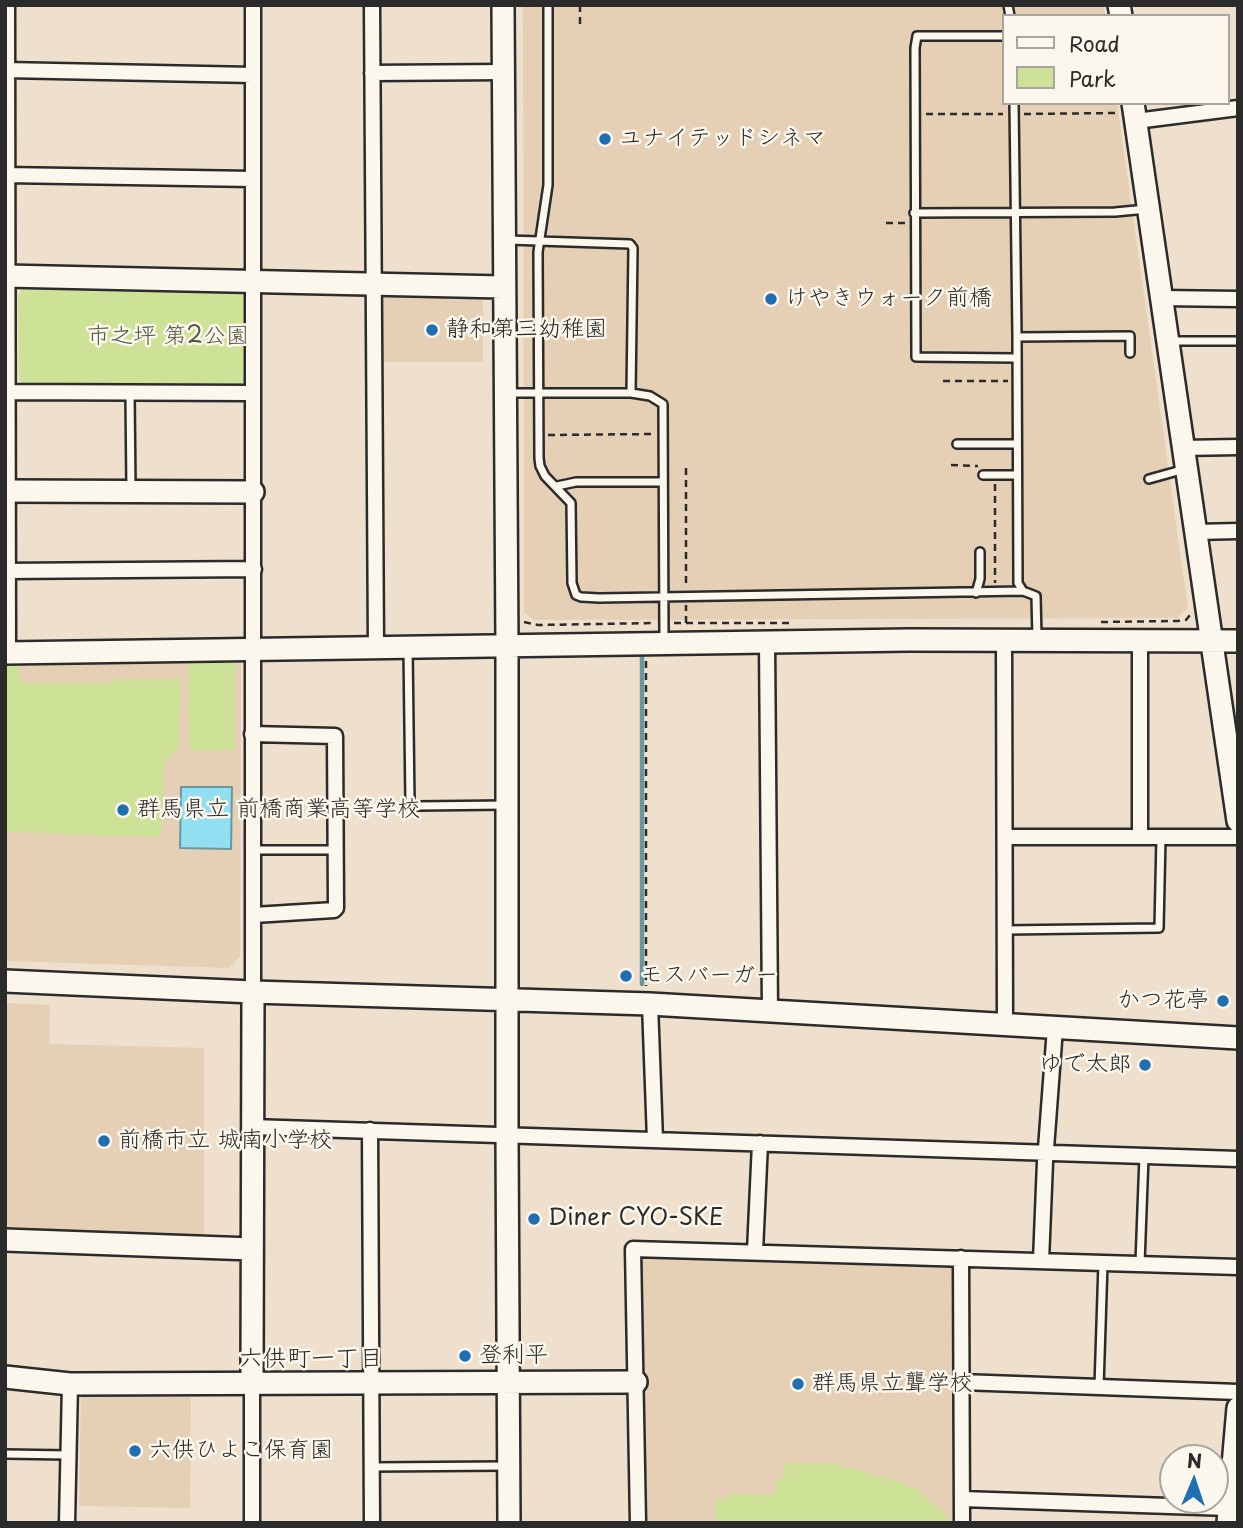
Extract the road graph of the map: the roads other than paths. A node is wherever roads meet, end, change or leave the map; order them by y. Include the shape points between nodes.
1 (7, 5) edge
2 (253, 5) edge
3 (372, 5) edge
4 (503, 5) edge
5 (548, 5) edge
6 (1002, 36) edge
7 (6, 70) edge
8 (503, 72) junction
9 (372, 73) junction
10 (253, 75) junction
11 (1014, 105) edge
12 (1238, 108) edge
13 (1130, 113) edge
14 (6, 175) edge
15 (253, 179) junction
16 (1148, 209) junction
17 (914, 213) junction
18 (1015, 213) junction
19 (503, 240) junction
20 (540, 242) junction
21 (7, 276) edge
22 (253, 282) junction
23 (374, 284) junction
24 (503, 287) junction
25 (1161, 298) junction
26 (1238, 299) edge
27 (1017, 337) junction
28 (1167, 341) junction
29 (1238, 341) edge
30 (1130, 353) dead end
31 (1015, 358) junction
32 (7, 392) edge
33 (130, 393) junction
34 (253, 393) junction
35 (504, 393) junction
36 (539, 393) junction
37 (631, 393) junction
38 (957, 444) dead end
39 (1016, 444) junction
40 (1238, 447) edge
41 (1182, 448) junction
42 (1186, 469) junction
43 (983, 475) dead end
44 (1016, 475) junction
45 (1149, 479) dead end
46 (663, 482) junction
47 (557, 486) junction
48 (7, 491) edge
49 (131, 492) junction
50 (253, 492) junction
51 (1238, 531) edge
52 (1195, 532) junction
53 (980, 552) dead end
54 (254, 569) junction
55 (7, 571) edge
56 (1023, 592) junction
57 (975, 593) junction
58 (663, 597) junction
59 (658, 639) junction
60 (1037, 639) junction
61 (1004, 640) junction
62 (1140, 640) junction
63 (1211, 640) junction
64 (1238, 641) edge
65 (767, 642) junction
66 (508, 646) junction
67 (408, 647) junction
68 (376, 648) junction
69 (253, 649) junction
70 (7, 653) edge
71 (252, 734) junction
72 (507, 805) junction
73 (1238, 821) edge
74 (1005, 837) junction
75 (1140, 837) junction
76 (1161, 837) junction
77 (1238, 837) edge
78 (252, 850) junction
79 (336, 850) junction
80 (254, 915) junction
81 (1005, 930) junction
82 (5, 981) edge
83 (253, 992) junction
84 (648, 995) junction
85 (508, 1001) junction
86 (771, 1012) junction
87 (1005, 1024) junction
88 (1055, 1028) junction
89 (1238, 1038) edge
90 (251, 1127) junction
91 (370, 1130) junction
92 (506, 1135) junction
93 (655, 1140) junction
94 (760, 1143) junction
95 (1046, 1153) junction
96 (1144, 1156) junction
97 (1238, 1159) edge
98 (5, 1240) edge
99 (252, 1249) junction
100 (755, 1251) junction
101 (961, 1258) junction
102 (1041, 1261) junction
103 (1103, 1263) junction
104 (1140, 1264) junction
105 (1238, 1267) edge
106 (5, 1377) edge
107 (636, 1382) junction
108 (961, 1382) junction
109 (509, 1383) junction
110 (70, 1384) junction
111 (252, 1384) junction
112 (372, 1384) junction
113 (1099, 1387) junction
114 (1238, 1392) edge
115 (1238, 1408) edge
116 (5, 1454) edge
117 (68, 1455) junction
118 (509, 1466) junction
119 (372, 1467) junction
120 (962, 1499) junction
121 (1229, 1515) edge
122 (67, 1523) edge
123 (252, 1523) edge
124 (372, 1523) edge
125 (509, 1523) edge
126 (638, 1523) edge
127 (962, 1523) edge

1 - 7 street
2 - 10 street
3 - 9 street
4 - 8 street
5 - 20 lane via 548,184
6 - 17 lane via 918,36
7 - 10 street
7 - 14 street
8 - 9 street
8 - 19 street
9 - 23 street
10 - 15 street
11 - 18 lane
12 - 13 street
13 - 16 street
14 - 15 street
14 - 21 street
15 - 22 street
16 - 18 lane
16 - 25 street
17 - 18 lane
17 - 31 lane via 917,359
18 - 27 lane
19 - 20 lane
19 - 24 street
20 - 36 lane
20 - 37 lane via 626,243 633,248
21 - 22 street
21 - 32 street
22 - 23 street
22 - 34 street
23 - 24 street
23 - 68 street
24 - 35 street
25 - 26 street
25 - 28 street
27 - 30 lane via 1130,336
27 - 31 lane
28 - 29 lane
28 - 41 street
31 - 39 lane
32 - 33 street
32 - 48 street
33 - 34 street
33 - 49 lane
34 - 50 street
35 - 36 lane
35 - 66 street
36 - 37 lane
36 - 47 lane via 541,470
37 - 46 lane via 662,402
38 - 39 lane
39 - 44 lane
40 - 41 street
41 - 42 street
42 - 45 lane
42 - 52 street
43 - 44 lane
44 - 56 lane via 1018,587
46 - 47 lane
46 - 58 lane
47 - 58 lane via 571,503 572,587 576,595
48 - 49 street
48 - 55 street
49 - 50 street
50 - 54 street
51 - 52 street
52 - 63 street
53 - 57 lane
54 - 55 street
54 - 69 street
55 - 70 street
56 - 57 lane
56 - 60 lane via 1035,596
57 - 58 lane
58 - 59 lane
59 - 65 street
59 - 66 street
60 - 61 street
60 - 62 street
61 - 65 street
61 - 74 street
62 - 63 street
62 - 75 street
63 - 64 street
63 - 73 street
65 - 86 street
66 - 67 street
66 - 72 street
67 - 68 street
67 - 72 lane via 410,803
68 - 69 street
69 - 70 street
69 - 71 street
71 - 78 street
71 - 79 street via 335,736
72 - 85 street
74 - 75 street
74 - 81 street
75 - 76 street
76 - 77 street
76 - 81 lane via 1159,928
78 - 79 lane
78 - 80 street
79 - 80 street via 334,910
80 - 83 street
81 - 87 street
82 - 83 street
83 - 85 street
83 - 90 street
84 - 85 street
84 - 86 street
84 - 93 street
85 - 92 street
86 - 87 street
87 - 88 street
88 - 89 street
88 - 95 street
90 - 91 street
90 - 99 street
91 - 92 street
91 - 112 street
92 - 93 street
92 - 109 street
93 - 94 street
94 - 95 street
94 - 100 street
95 - 96 street
95 - 102 street
96 - 97 street
96 - 104 lane
98 - 99 street
99 - 111 street
100 - 101 street
100 - 107 street via 633,1249
101 - 102 street
101 - 108 street
102 - 103 street
103 - 104 street
103 - 113 lane
104 - 105 street
106 - 110 street
107 - 109 street
107 - 126 street
108 - 113 street
108 - 120 street
109 - 112 street
109 - 118 street
110 - 111 street
110 - 117 street
111 - 112 street
111 - 123 street
112 - 119 street
113 - 114 street
115 - 121 street
116 - 117 lane
117 - 122 street
118 - 119 lane
118 - 125 street
119 - 124 street
120 - 121 street
120 - 127 street

